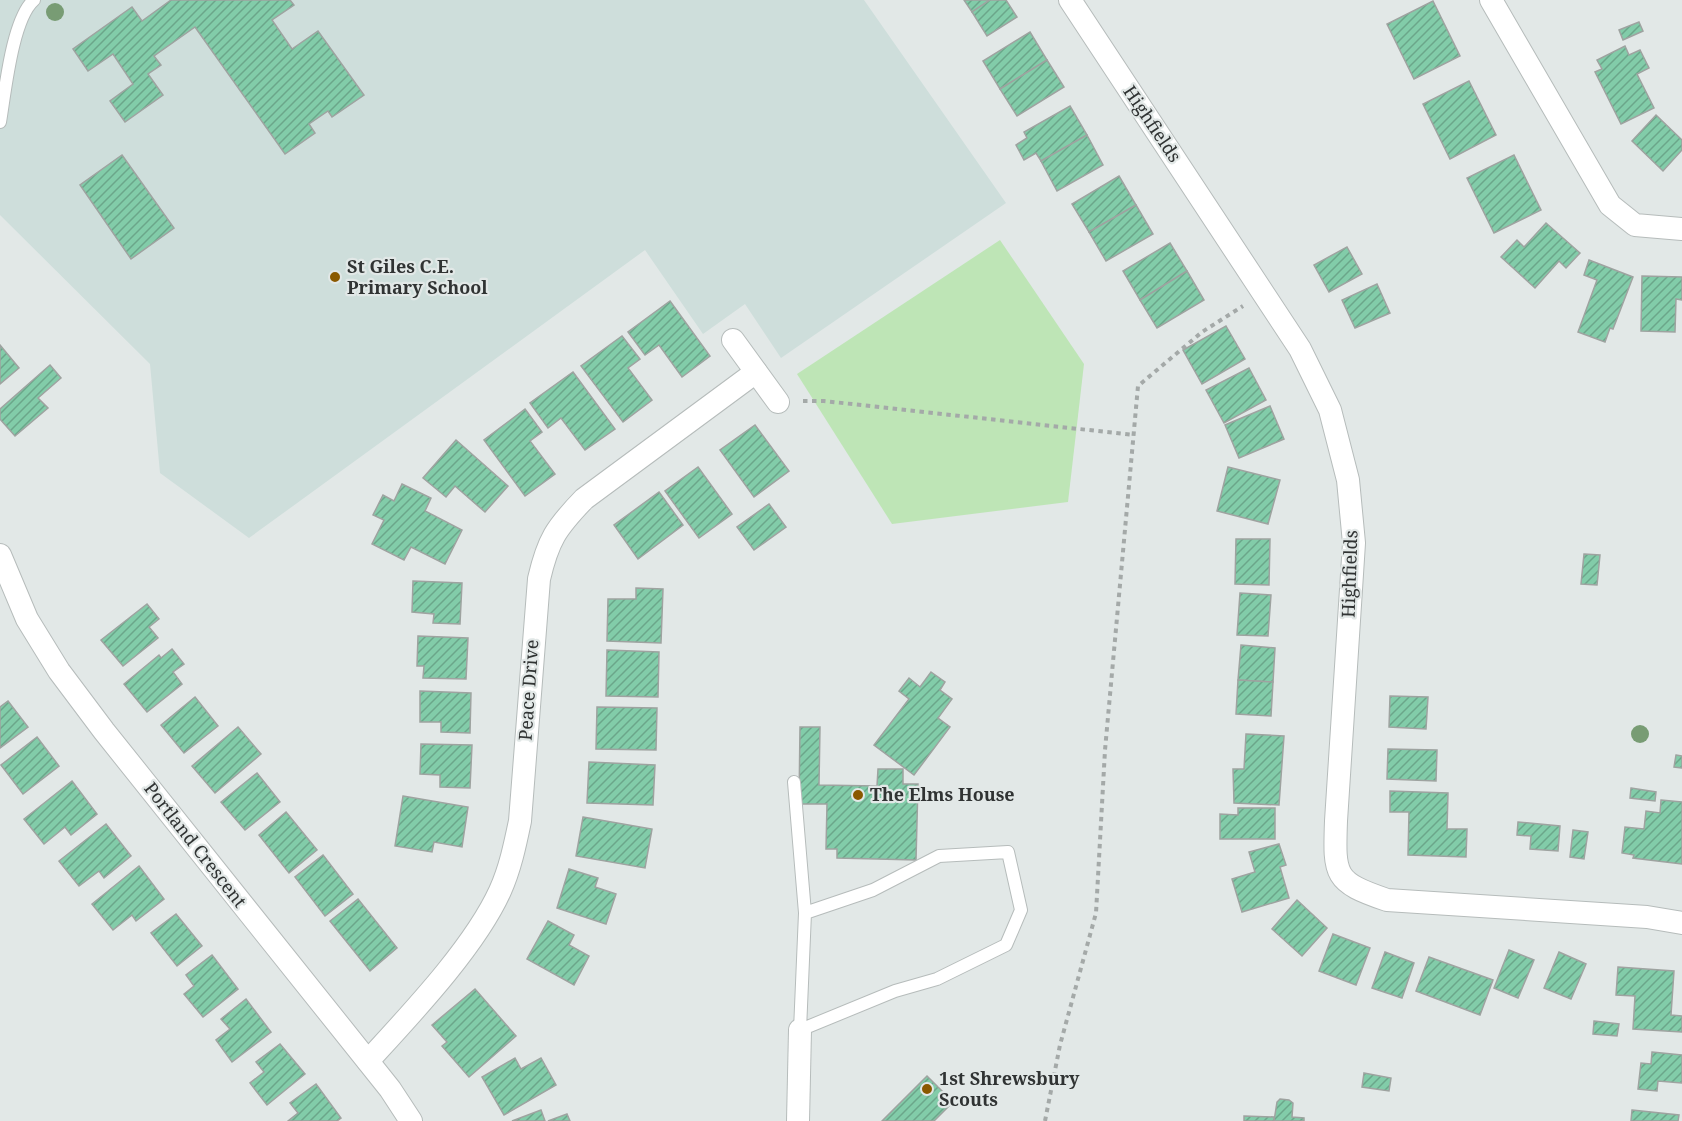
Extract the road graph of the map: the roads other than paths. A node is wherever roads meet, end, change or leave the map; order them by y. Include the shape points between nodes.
1 (33, 0) edge
2 (1070, 0) edge
3 (1491, 0) edge
4 (0, 122) edge
5 (1682, 229) edge
6 (733, 340) dead end
7 (756, 372) junction
8 (778, 402) road end
9 (0, 555) edge
10 (794, 782) dead end
11 (805, 913) junction
12 (1682, 923) edge
13 (800, 1030) junction
14 (368, 1061) junction
15 (411, 1121) edge
16 (798, 1121) edge

1 - 4 lane via 19,28
2 - 12 street, Highfields via 1265,292 1300,349 1330,410 1348,480 1354,543 1335,856 1343,881 1387,900 1647,917
3 - 5 street via 1610,205 1635,225
6 - 7 street
7 - 8 street
7 - 14 street, Peace Drive via 584,499 560,524 546,548 539,579 520,821 500,892 477,932
9 - 14 street, Portland Crescent via 27,620 59,671
10 - 11 lane
11 - 13 lane
11 - 13 lane via 873,890 939,855 1008,852 1021,910 1006,945 937,979 895,991
13 - 16 street
14 - 15 street, Portland Crescent

